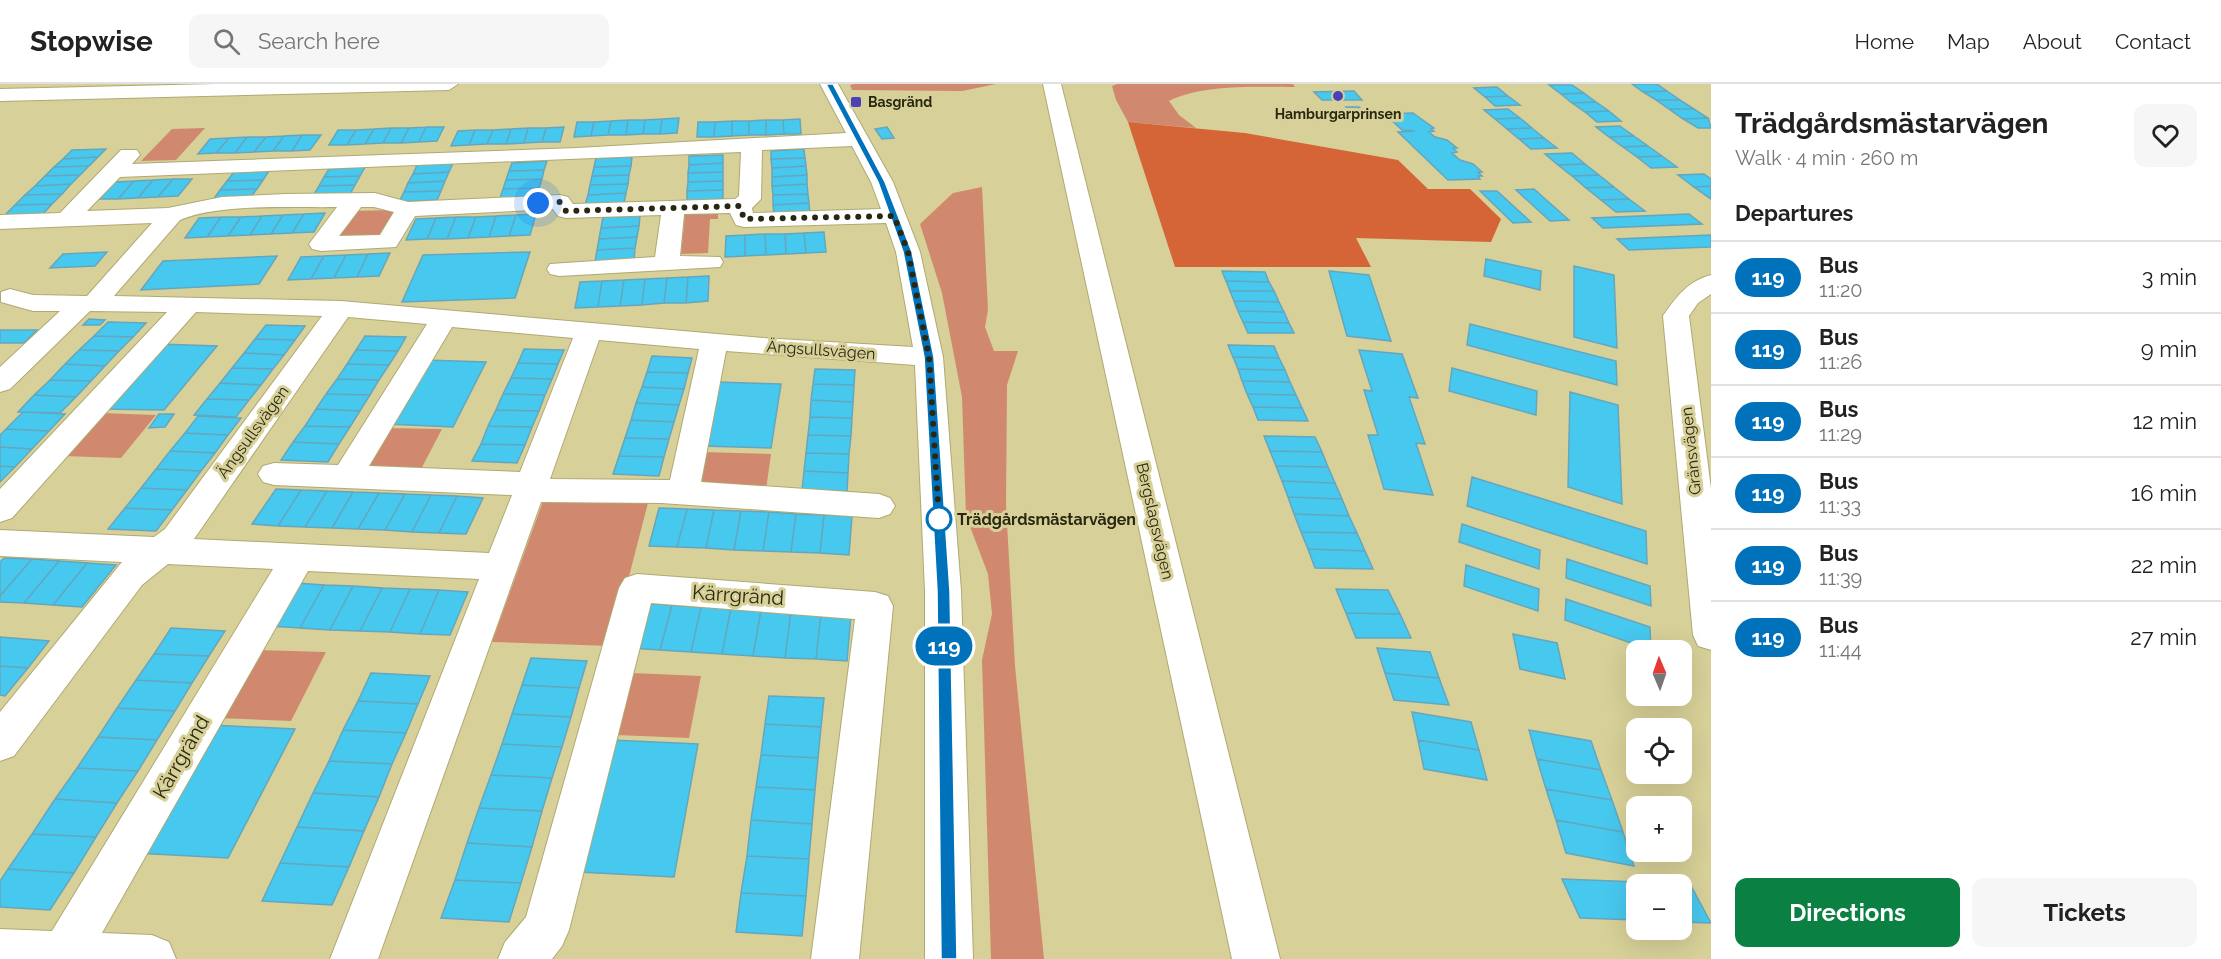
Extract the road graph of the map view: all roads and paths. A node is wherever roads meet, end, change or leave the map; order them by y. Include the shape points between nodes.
1 (449, 84) edge
2 (829, 84) edge
3 (1052, 84) edge
4 (0, 95) edge
5 (859, 139) junction
6 (752, 147) junction
7 (135, 150) dead end
8 (403, 160) junction
9 (218, 167) junction
10 (114, 171) junction
11 (568, 192) junction
12 (364, 201) junction
13 (740, 206) junction
14 (673, 208) junction
15 (407, 209) junction
16 (178, 212) junction
17 (894, 216) junction
18 (67, 219) junction
19 (0, 222) edge
20 (711, 262) dead end
21 (667, 264) junction
22 (559, 269) dead end
23 (1711, 283) edge
24 (10, 297) dead end
25 (89, 303) junction
26 (189, 304) junction
27 (341, 309) junction
28 (444, 318) junction
29 (589, 331) junction
30 (714, 342) junction
31 (929, 357) junction
32 (1697, 382) edge
33 (0, 383) edge
34 (274, 474) dead end
35 (347, 477) junction
36 (531, 487) junction
37 (683, 492) junction
38 (879, 506) dead end
39 (0, 510) edge
40 (0, 543) edge
41 (162, 552) junction
42 (298, 558) junction
43 (501, 567) junction
44 (1711, 635) edge
45 (0, 743) edge
46 (0, 952) edge
47 (64, 955) junction
48 (152, 959) edge
49 (354, 959) edge
50 (522, 959) edge
51 (835, 959) edge
52 (949, 959) edge
53 (1256, 959) edge

1 - 4 street
2 - 5 street
3 - 53 street, Bergslagsvägen
5 - 6 street
5 - 17 street via 882,182
6 - 11 street
6 - 13 street via 750,199
7 - 10 street
8 - 9 street
8 - 11 street
8 - 12 street
9 - 10 street
9 - 16 street
10 - 18 street
11 - 14 street
11 - 15 street
12 - 15 street
12 - 15 street via 321,244 388,242
12 - 16 street via 222,204
13 - 14 street
13 - 17 street via 744,219
14 - 21 street
16 - 18 street
16 - 25 street
17 - 31 street via 908,252
18 - 19 street
20 - 21 street
21 - 22 street
23 - 32 street, Gränsvägen via 1688,298 1676,316
24 - 25 street, Ängsullsvägen via 33,303
25 - 26 street, Ängsullsvägen
25 - 33 street
26 - 27 street, Ängsullsvägen
26 - 39 street
27 - 28 street, Ängsullsvägen
27 - 41 street, Ängsullsvägen via 177,538
28 - 29 street, Ängsullsvägen
28 - 35 street
29 - 30 street, Ängsullsvägen
29 - 36 street
30 - 31 street, Ängsullsvägen
30 - 37 street
31 - 52 street via 943,591
32 - 44 street, Gränsvägen
34 - 35 street
35 - 36 street
36 - 37 street
36 - 43 street
37 - 38 street
40 - 41 street
41 - 42 street
41 - 45 street via 130,574
42 - 43 street
42 - 47 street, Kärrgränd
43 - 49 street
46 - 47 street
47 - 48 street
50 - 51 street, Kärrgränd via 546,930 636,588 875,606

